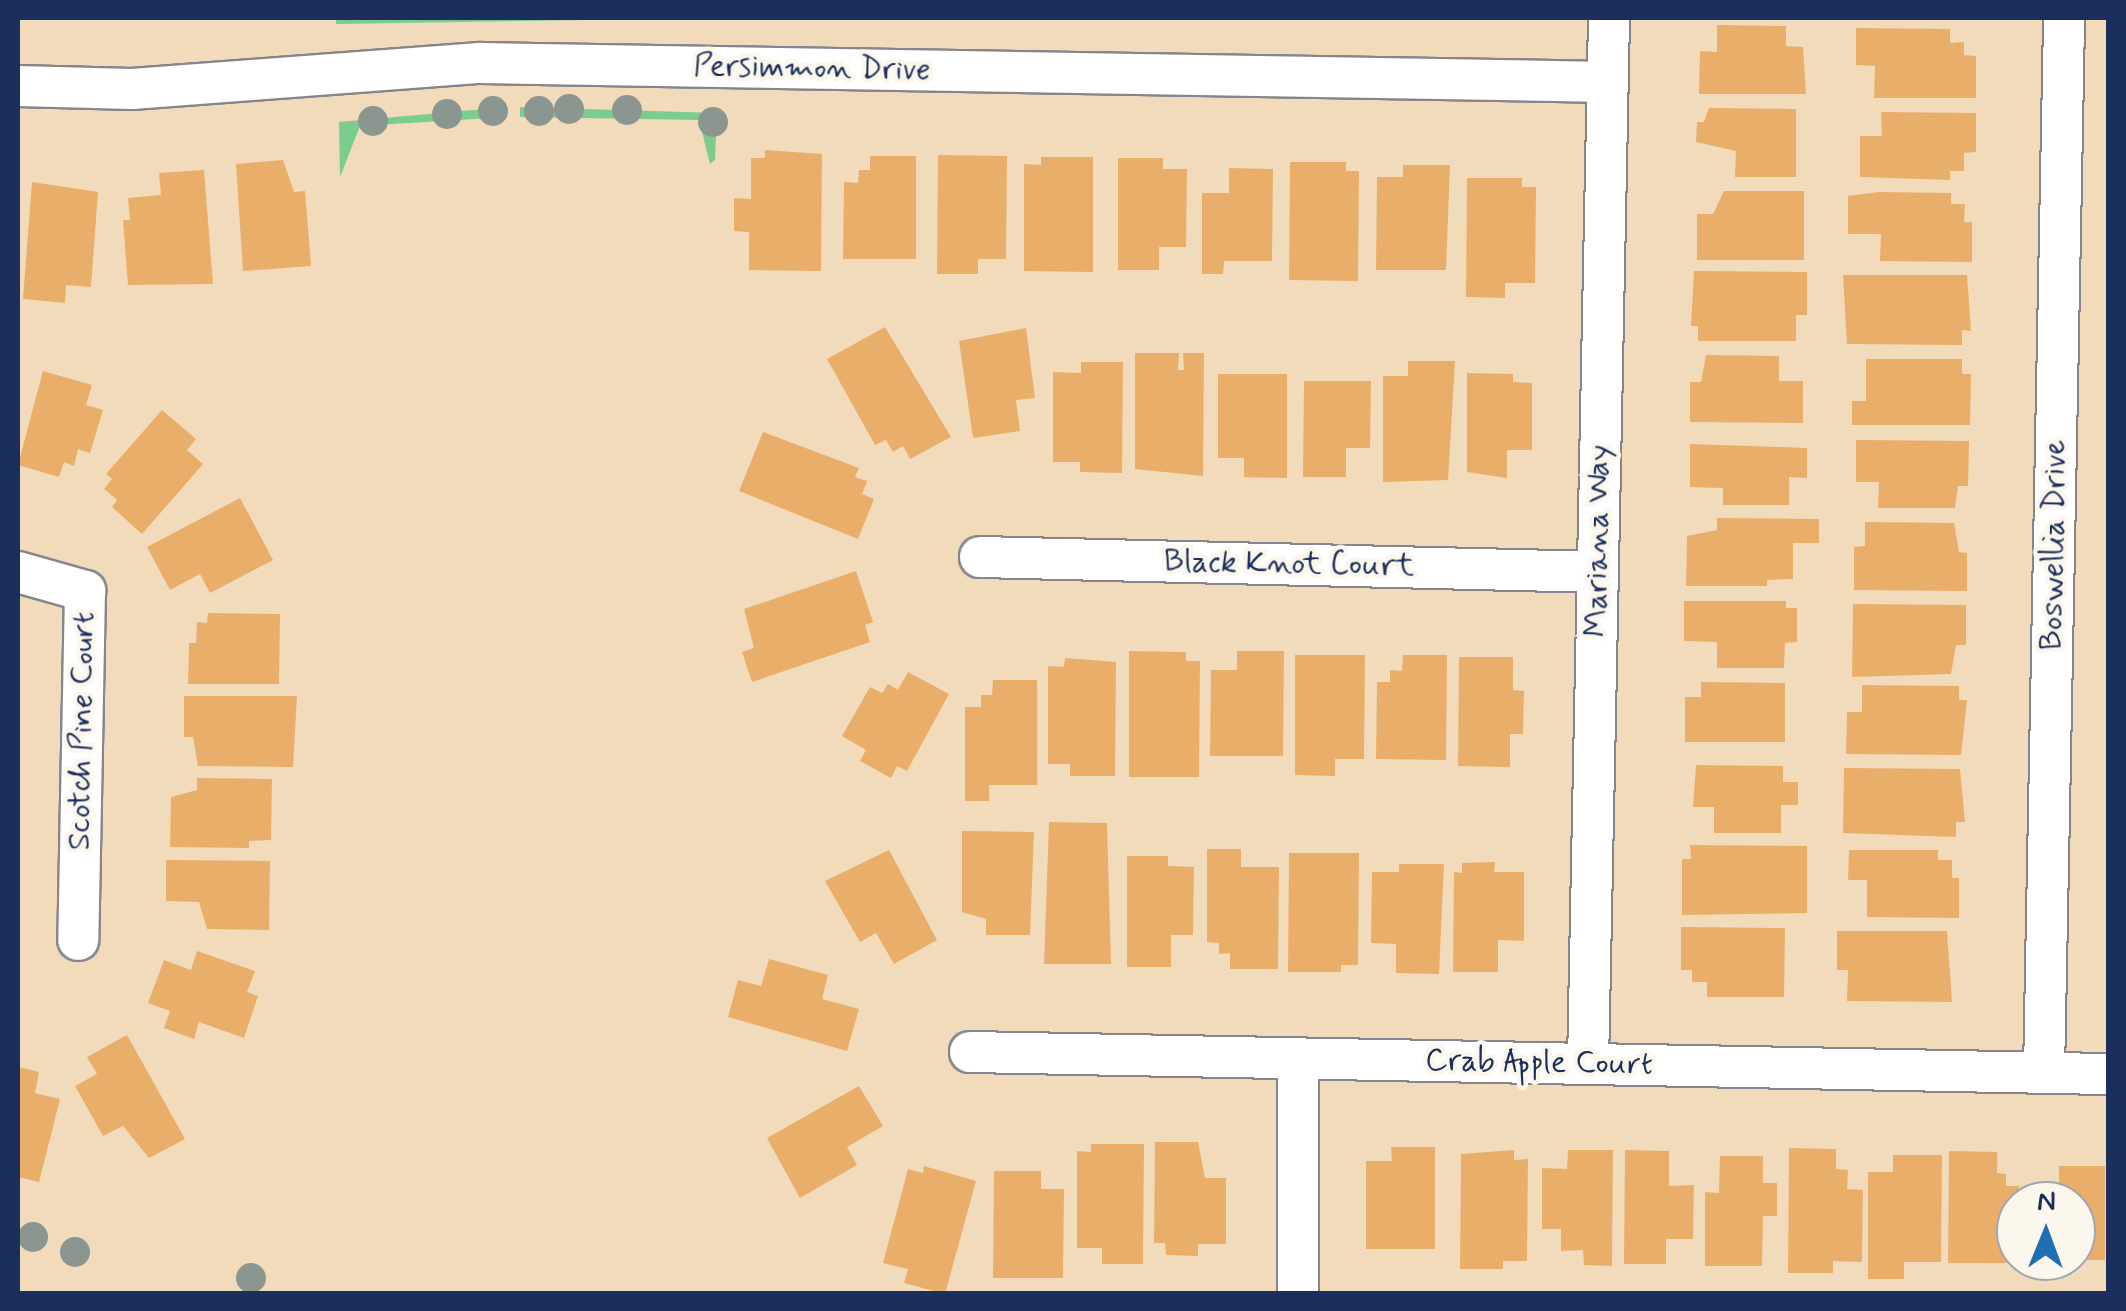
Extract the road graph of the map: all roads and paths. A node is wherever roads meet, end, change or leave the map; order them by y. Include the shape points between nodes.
1 (1609, 18) edge
2 (2064, 18) edge
3 (1608, 82) junction
4 (18, 86) edge
5 (980, 556) dead end
6 (18, 572) edge
7 (1598, 572) junction
8 (78, 940) dead end
9 (970, 1052) dead end
10 (1298, 1058) junction
11 (1588, 1064) junction
12 (2044, 1073) junction
13 (2108, 1074) edge
14 (1298, 1294) edge

1 - 3 street, Mariana Way
2 - 12 street, Boswellia Drive
3 - 4 street, Persimmon Drive via 480,62 132,89
3 - 7 street, Mariana Way
5 - 7 street, Black Knot Court
6 - 8 street, Scotch Pine Court via 85,591
7 - 11 street, Mariana Way
9 - 10 street, Crab Apple Court
10 - 11 street, Crab Apple Court
10 - 14 street
11 - 12 street, Crab Apple Court
12 - 13 street, Crab Apple Court

